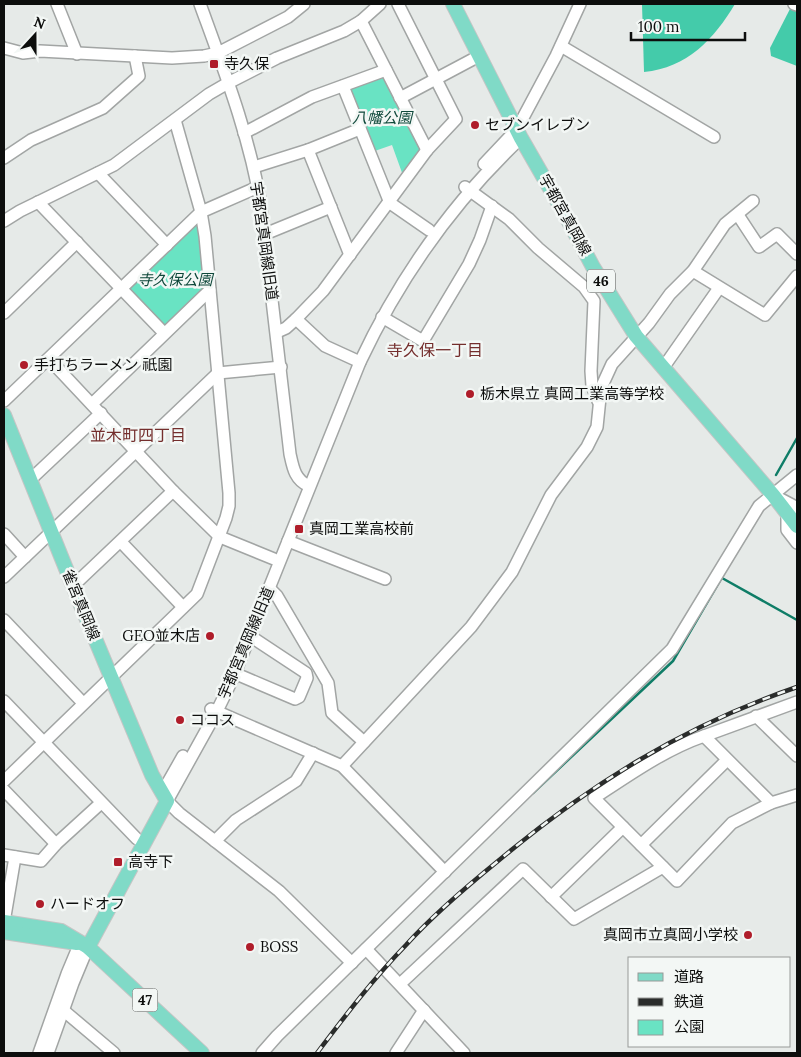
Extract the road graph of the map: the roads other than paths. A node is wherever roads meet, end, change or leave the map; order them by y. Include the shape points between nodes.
1 (57, 4) edge
2 (200, 4) edge
3 (304, 4) edge
4 (380, 4) edge
5 (398, 4) edge
6 (452, 4) edge
7 (580, 4) edge
8 (361, 21) junction
9 (561, 46) junction
10 (4, 48) edge
11 (218, 53) junction
12 (77, 54) junction
13 (135, 56) junction
14 (480, 56) junction
15 (386, 70) junction
16 (436, 79) junction
17 (228, 83) junction
18 (342, 86) junction
19 (400, 98) junction
20 (175, 120) junction
21 (360, 129) junction
22 (244, 133) junction
23 (519, 134) junction
24 (714, 137) dead end
25 (308, 150) junction
26 (427, 150) junction
27 (4, 158) edge
28 (254, 167) junction
29 (98, 173) junction
30 (258, 187) junction
31 (467, 188) junction
32 (754, 201) dead end
33 (38, 202) junction
34 (390, 203) junction
35 (492, 206) junction
36 (331, 207) junction
37 (201, 212) junction
38 (738, 215) junction
39 (4, 221) edge
40 (429, 230) junction
41 (264, 234) junction
42 (77, 242) junction
43 (167, 245) junction
44 (797, 254) edge
45 (350, 255) junction
46 (693, 271) junction
47 (797, 276) edge
48 (121, 288) junction
49 (719, 288) junction
50 (210, 290) junction
51 (4, 313) edge
52 (382, 317) junction
53 (296, 319) junction
54 (277, 332) junction
55 (164, 333) junction
56 (636, 336) junction
57 (49, 359) junction
58 (356, 360) junction
59 (281, 366) junction
60 (663, 368) junction
61 (218, 373) junction
62 (4, 401) edge
63 (599, 403) junction
64 (92, 404) junction
65 (101, 413) junction
66 (4, 415) edge
67 (136, 450) junction
68 (797, 475) edge
69 (30, 480) junction
70 (306, 484) junction
71 (173, 491) junction
72 (773, 495) junction
73 (792, 512) edge
74 (797, 526) edge
75 (52, 532) junction
76 (4, 534) edge
77 (220, 537) junction
78 (288, 541) junction
79 (120, 542) junction
80 (797, 543) edge
81 (25, 557) junction
82 (274, 559) junction
83 (4, 577) edge
84 (385, 579) dead end
85 (73, 586) junction
86 (269, 588) junction
87 (183, 607) junction
88 (4, 620) edge
89 (250, 636) junction
90 (234, 673) junction
91 (112, 677) junction
92 (4, 701) edge
93 (797, 702) edge
94 (83, 703) junction
95 (213, 710) junction
96 (756, 716) junction
97 (704, 736) junction
98 (364, 742) junction
99 (44, 743) junction
100 (313, 753) junction
101 (797, 756) edge
102 (727, 760) junction
103 (342, 766) junction
104 (4, 781) edge
105 (4, 790) edge
106 (797, 795) edge
107 (165, 797) junction
108 (102, 803) junction
109 (771, 803) junction
110 (623, 827) junction
111 (137, 839) junction
112 (215, 841) junction
113 (56, 844) junction
114 (641, 845) junction
115 (10, 856) edge
116 (663, 866) junction
117 (445, 872) junction
118 (551, 897) junction
119 (4, 922) edge
120 (4, 932) edge
121 (84, 945) junction
122 (366, 949) junction
123 (352, 963) junction
124 (400, 984) junction
125 (63, 1010) junction
126 (424, 1010) junction
127 (40, 1053) edge
128 (48, 1053) edge
129 (114, 1053) edge
130 (202, 1053) edge
131 (262, 1053) edge
132 (396, 1053) edge
133 (464, 1053) edge

1 - 12 street
2 - 11 street, 宇都宮真岡線旧道
3 - 11 street via 288,17
4 - 8 street
5 - 16 street
6 - 14 main road, 宇都宮真岡線 / 46
7 - 9 street
8 - 15 street
8 - 17 street
9 - 23 street
9 - 24 street
10 - 12 street via 23,53
11 - 13 street via 172,58
11 - 17 street, 宇都宮真岡線旧道
12 - 13 street
13 - 27 street via 139,76 103,108 31,140
14 - 16 street
14 - 23 main road, 宇都宮真岡線 / 46
15 - 18 street
15 - 19 street
16 - 19 street
16 - 26 street via 456,119
17 - 20 street
17 - 22 street, 宇都宮真岡線旧道
18 - 21 street
18 - 22 street via 312,97
19 - 26 street
20 - 29 street
20 - 37 street
21 - 25 street
21 - 34 street
22 - 28 street, 宇都宮真岡線旧道
23 - 31 street
23 - 56 main road, 宇都宮真岡線 / 46 via 593,267
25 - 28 street
25 - 36 street
26 - 34 street
28 - 30 street, 宇都宮真岡線旧道
29 - 33 street
29 - 43 street
30 - 37 street
30 - 41 street, 宇都宮真岡線旧道
31 - 35 street
31 - 40 street
31 - 52 street via 420,254
32 - 38 street
33 - 39 street
33 - 42 street
34 - 40 street
34 - 45 street
35 - 52 street via 469,264 423,341
35 - 63 street via 584,286 594,301 591,372 592,386
36 - 41 street
36 - 45 street
37 - 43 street
37 - 50 street
38 - 44 street via 759,247 776,234
38 - 46 street via 726,224
40 - 58 street via 376,312
41 - 54 street, 宇都宮真岡線旧道
42 - 48 street
42 - 51 street
43 - 48 street
45 - 53 street via 323,291
46 - 49 street
46 - 56 street
47 - 49 street via 766,316
48 - 55 street
48 - 57 street
49 - 60 street
50 - 55 street
50 - 61 street
52 - 58 street
53 - 54 street
53 - 58 street via 325,346
54 - 59 street, 宇都宮真岡線旧道
55 - 64 street
56 - 60 main road, 宇都宮真岡線 / 46
56 - 63 street via 612,364 601,388
57 - 62 street
57 - 64 street
58 - 70 street
59 - 61 street
59 - 70 street, 宇都宮真岡線旧道 via 292,464 297,477
60 - 72 main road, 宇都宮真岡線 / 46
61 - 67 street
61 - 77 street via 229,493 229,506
63 - 98 street via 596,427 587,447 551,495 512,572 471,627
64 - 65 street
65 - 67 street
65 - 69 street
66 - 69 main road, 雀宮真岡線
67 - 71 street
67 - 75 street
68 - 72 street
69 - 75 main road, 雀宮真岡線
70 - 78 street, 宇都宮真岡線旧道
70 - 82 street, 宇都宮真岡線旧道
71 - 77 street
71 - 79 street
72 - 73 main road, 宇都宮真岡線 / 46
72 - 117 street via 759,506 672,650
73 - 74 main road, 宇都宮真岡線 / 46
73 - 80 street via 787,530
75 - 81 street
75 - 85 main road, 雀宮真岡線
76 - 81 street
77 - 82 street
77 - 87 street via 197,594
78 - 84 street
78 - 86 street, 宇都宮真岡線旧道
79 - 85 street
79 - 87 street
81 - 83 street
82 - 95 street, 宇都宮真岡線旧道
85 - 91 main road, 雀宮真岡線
86 - 89 street, 宇都宮真岡線旧道
86 - 98 street via 277,596 328,683 332,713
87 - 91 street
88 - 94 street
89 - 90 street, 宇都宮真岡線旧道
89 - 90 street via 306,673 299,697 295,699
90 - 95 street, 宇都宮真岡線旧道
91 - 94 street
91 - 107 main road, 雀宮真岡線 via 152,775
92 - 99 street
93 - 96 street
94 - 99 street
95 - 100 street
95 - 107 street, 宇都宮真岡線旧道
96 - 97 street
96 - 101 street
97 - 102 street
97 - 110 street via 683,743 594,798
98 - 103 street
99 - 104 street
99 - 108 street
100 - 103 street
100 - 112 street via 296,781 236,820
102 - 109 street
102 - 114 street
103 - 117 street
105 - 113 street
106 - 109 street
107 - 111 main road
107 - 112 street via 179,813
107 - 121 main road
108 - 111 street
108 - 113 street
109 - 116 street via 732,823 676,880
110 - 114 street
110 - 118 street
111 - 121 main road
112 - 123 street via 279,891
113 - 115 street via 41,861
114 - 116 street
115 - 119 street
116 - 118 street via 574,918
117 - 122 street
118 - 124 street via 523,869
119 - 121 main road, 47 via 61,931
120 - 121 main road
121 - 125 street
121 - 127 street via 67,974
121 - 130 main road, 47
122 - 123 street
122 - 124 street
123 - 131 street
124 - 126 street
125 - 128 street
125 - 129 street
126 - 132 street
126 - 133 street

